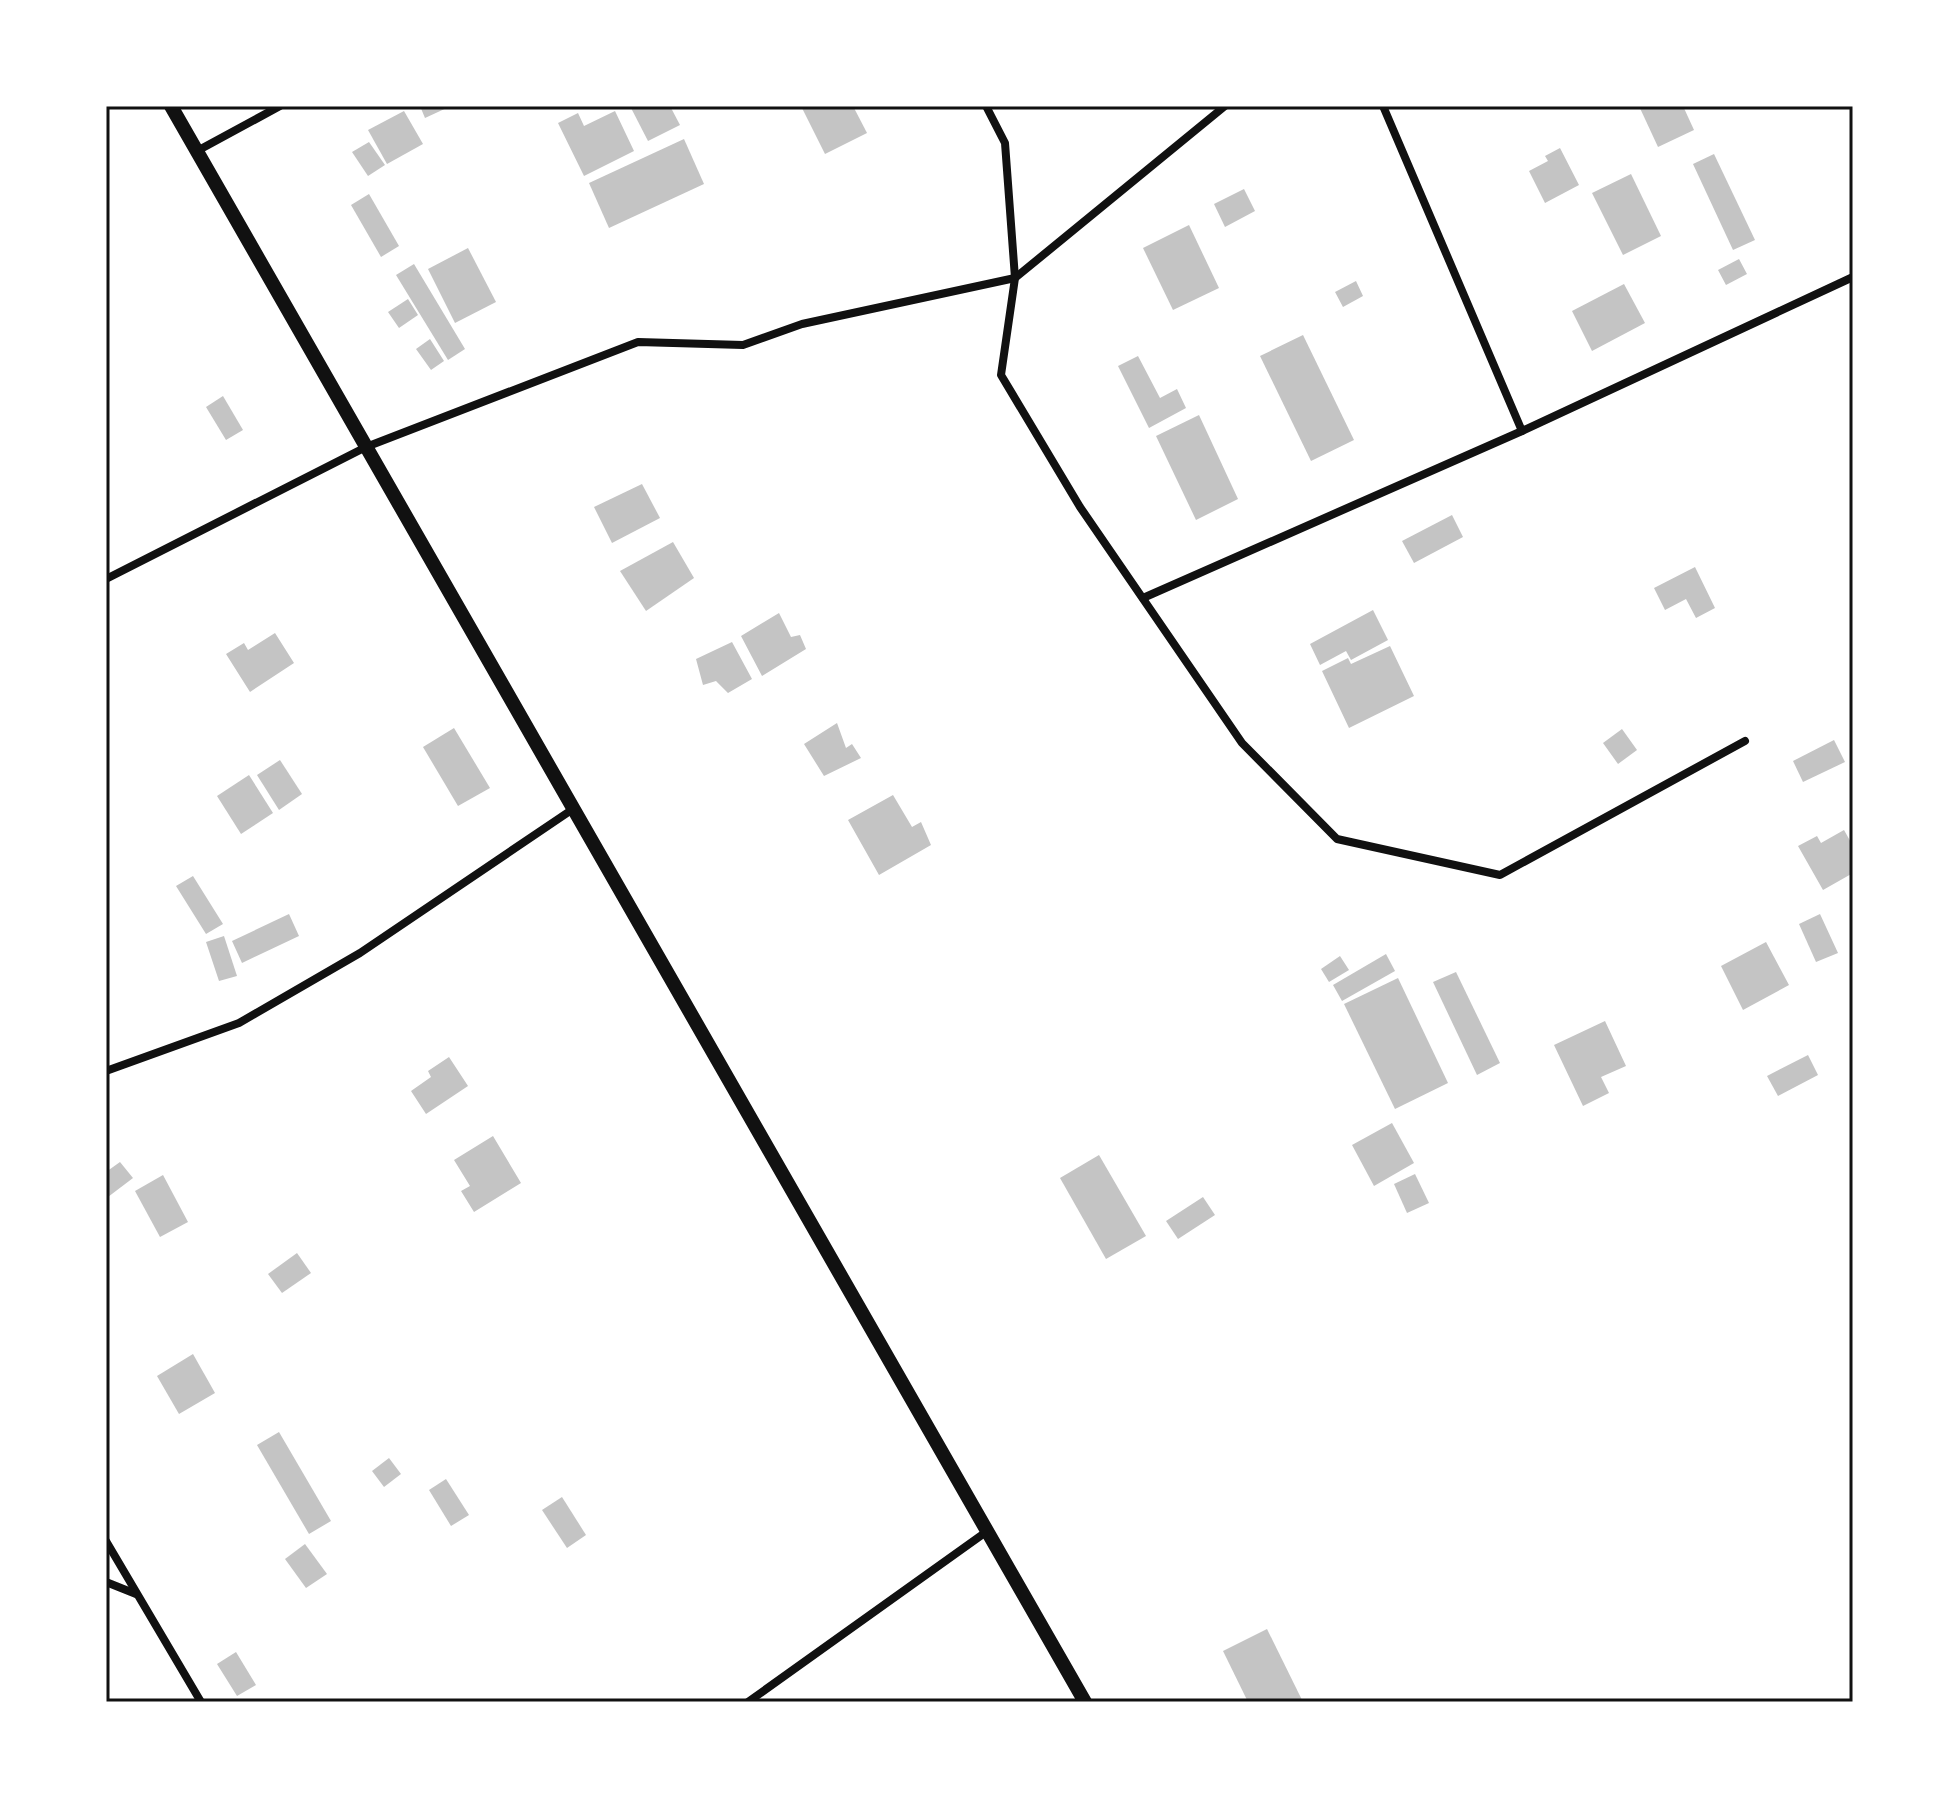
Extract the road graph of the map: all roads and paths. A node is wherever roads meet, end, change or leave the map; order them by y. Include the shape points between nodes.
1 (171, 106) edge
2 (280, 106) edge
3 (986, 106) edge
4 (1225, 106) edge
5 (1383, 106) edge
6 (197, 151) junction
7 (1853, 277) edge
8 (1015, 278) junction
9 (1522, 431) junction
10 (366, 447) junction
11 (106, 579) edge
12 (1143, 598) junction
13 (1745, 741) dead end
14 (573, 809) junction
15 (106, 1071) edge
16 (986, 1532) junction
17 (106, 1541) edge
18 (106, 1582) edge
19 (137, 1594) junction
20 (201, 1702) edge
21 (748, 1702) edge
22 (1085, 1702) edge

1 - 6 street
2 - 6 street
3 - 8 street via 1005,143
4 - 8 street
5 - 9 street
6 - 10 street
7 - 9 street
8 - 10 street via 802,324 743,345 638,342
8 - 12 street via 1001,375 1080,507
9 - 12 street
10 - 11 street
10 - 14 street
12 - 13 street via 1242,743 1337,839 1500,875
14 - 15 street via 360,953 239,1023
14 - 16 street
16 - 21 street
16 - 22 street
17 - 19 street
18 - 19 street
19 - 20 street

